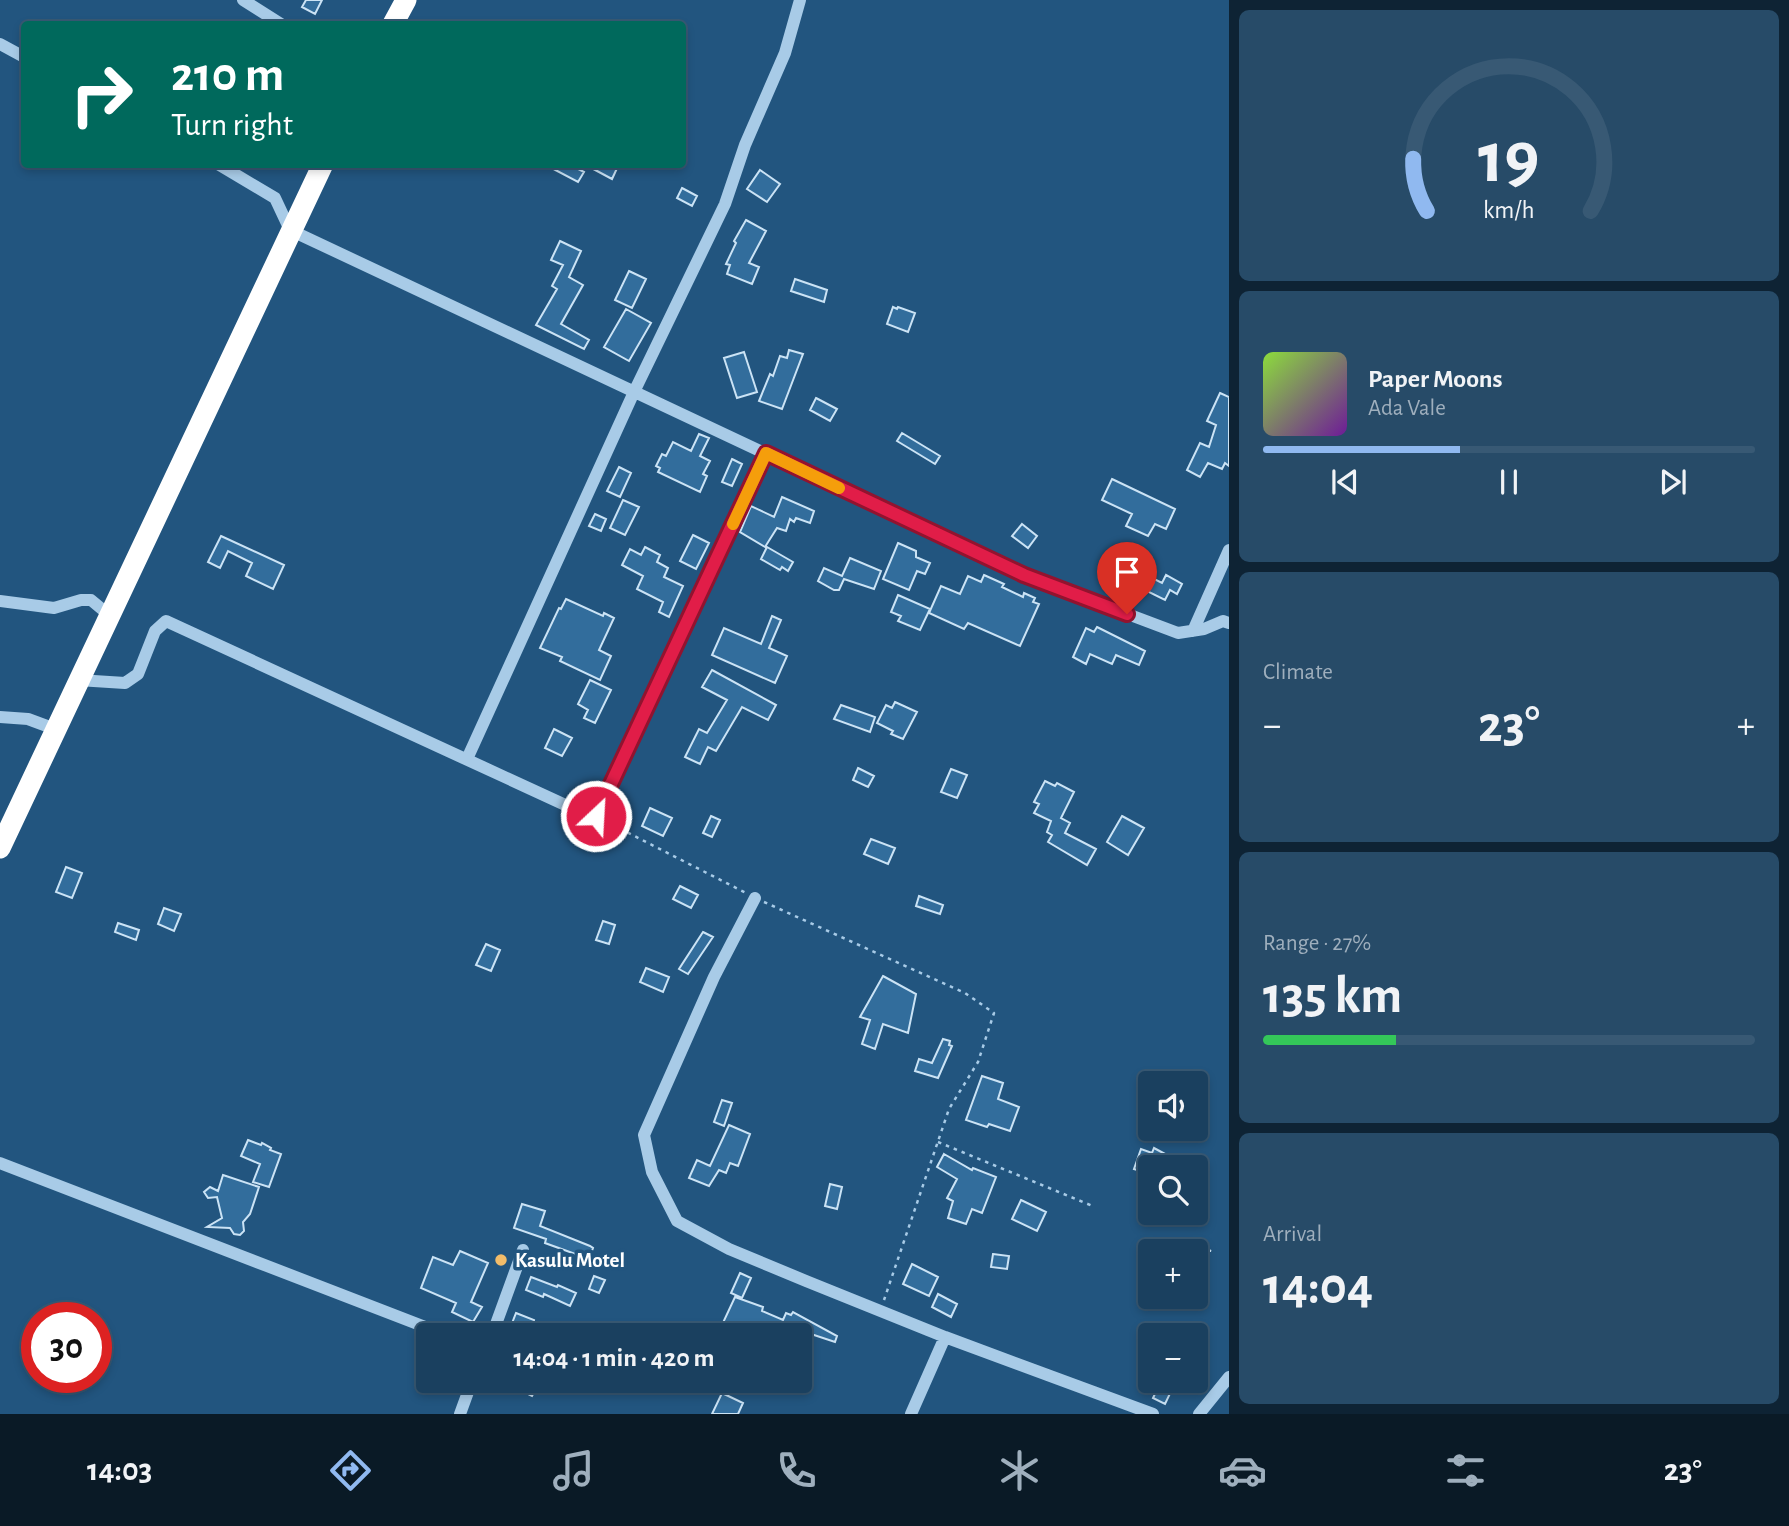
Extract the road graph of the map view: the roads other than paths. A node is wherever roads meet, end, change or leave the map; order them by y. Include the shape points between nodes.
1 (243, 0) edge
2 (406, 0) edge
3 (800, 0) edge
4 (276, 21) edge
5 (395, 21) edge
6 (0, 44) edge
7 (21, 55) edge
8 (225, 168) edge
9 (321, 168) edge
10 (290, 230) junction
11 (634, 392) junction
12 (766, 453) junction
13 (1229, 550) edge
14 (0, 601) edge
15 (108, 615) junction
16 (1229, 623) edge
17 (1193, 631) junction
18 (78, 680) junction
19 (0, 717) edge
20 (55, 729) junction
21 (467, 760) junction
22 (0, 847) edge
23 (755, 898) dead end
24 (0, 1163) edge
25 (523, 1250) dead end
26 (416, 1323) edge
27 (496, 1323) edge
28 (945, 1337) junction
29 (1229, 1377) edge
30 (468, 1393) edge
31 (460, 1414) edge
32 (911, 1414) edge
33 (1153, 1414) edge
34 (1199, 1414) edge

1 - 4 street
2 - 5 highway
3 - 11 street via 785,53 725,204
6 - 7 street
8 - 10 street via 275,198
9 - 10 highway
10 - 11 street
10 - 15 highway
11 - 12 street
11 - 21 street
12 - 17 street via 1024,575 1178,633
12 - 21 street via 596,816
13 - 17 street
14 - 15 street via 54,608 91,600
15 - 18 highway
16 - 17 street
18 - 20 highway
18 - 21 street via 125,683 138,674 155,631 166,621
19 - 20 street via 29,719
20 - 22 highway
23 - 28 street via 713,977 644,1135 652,1172 677,1221 729,1249
24 - 26 street
25 - 27 street
28 - 32 street
28 - 33 street
29 - 34 street
30 - 31 street

